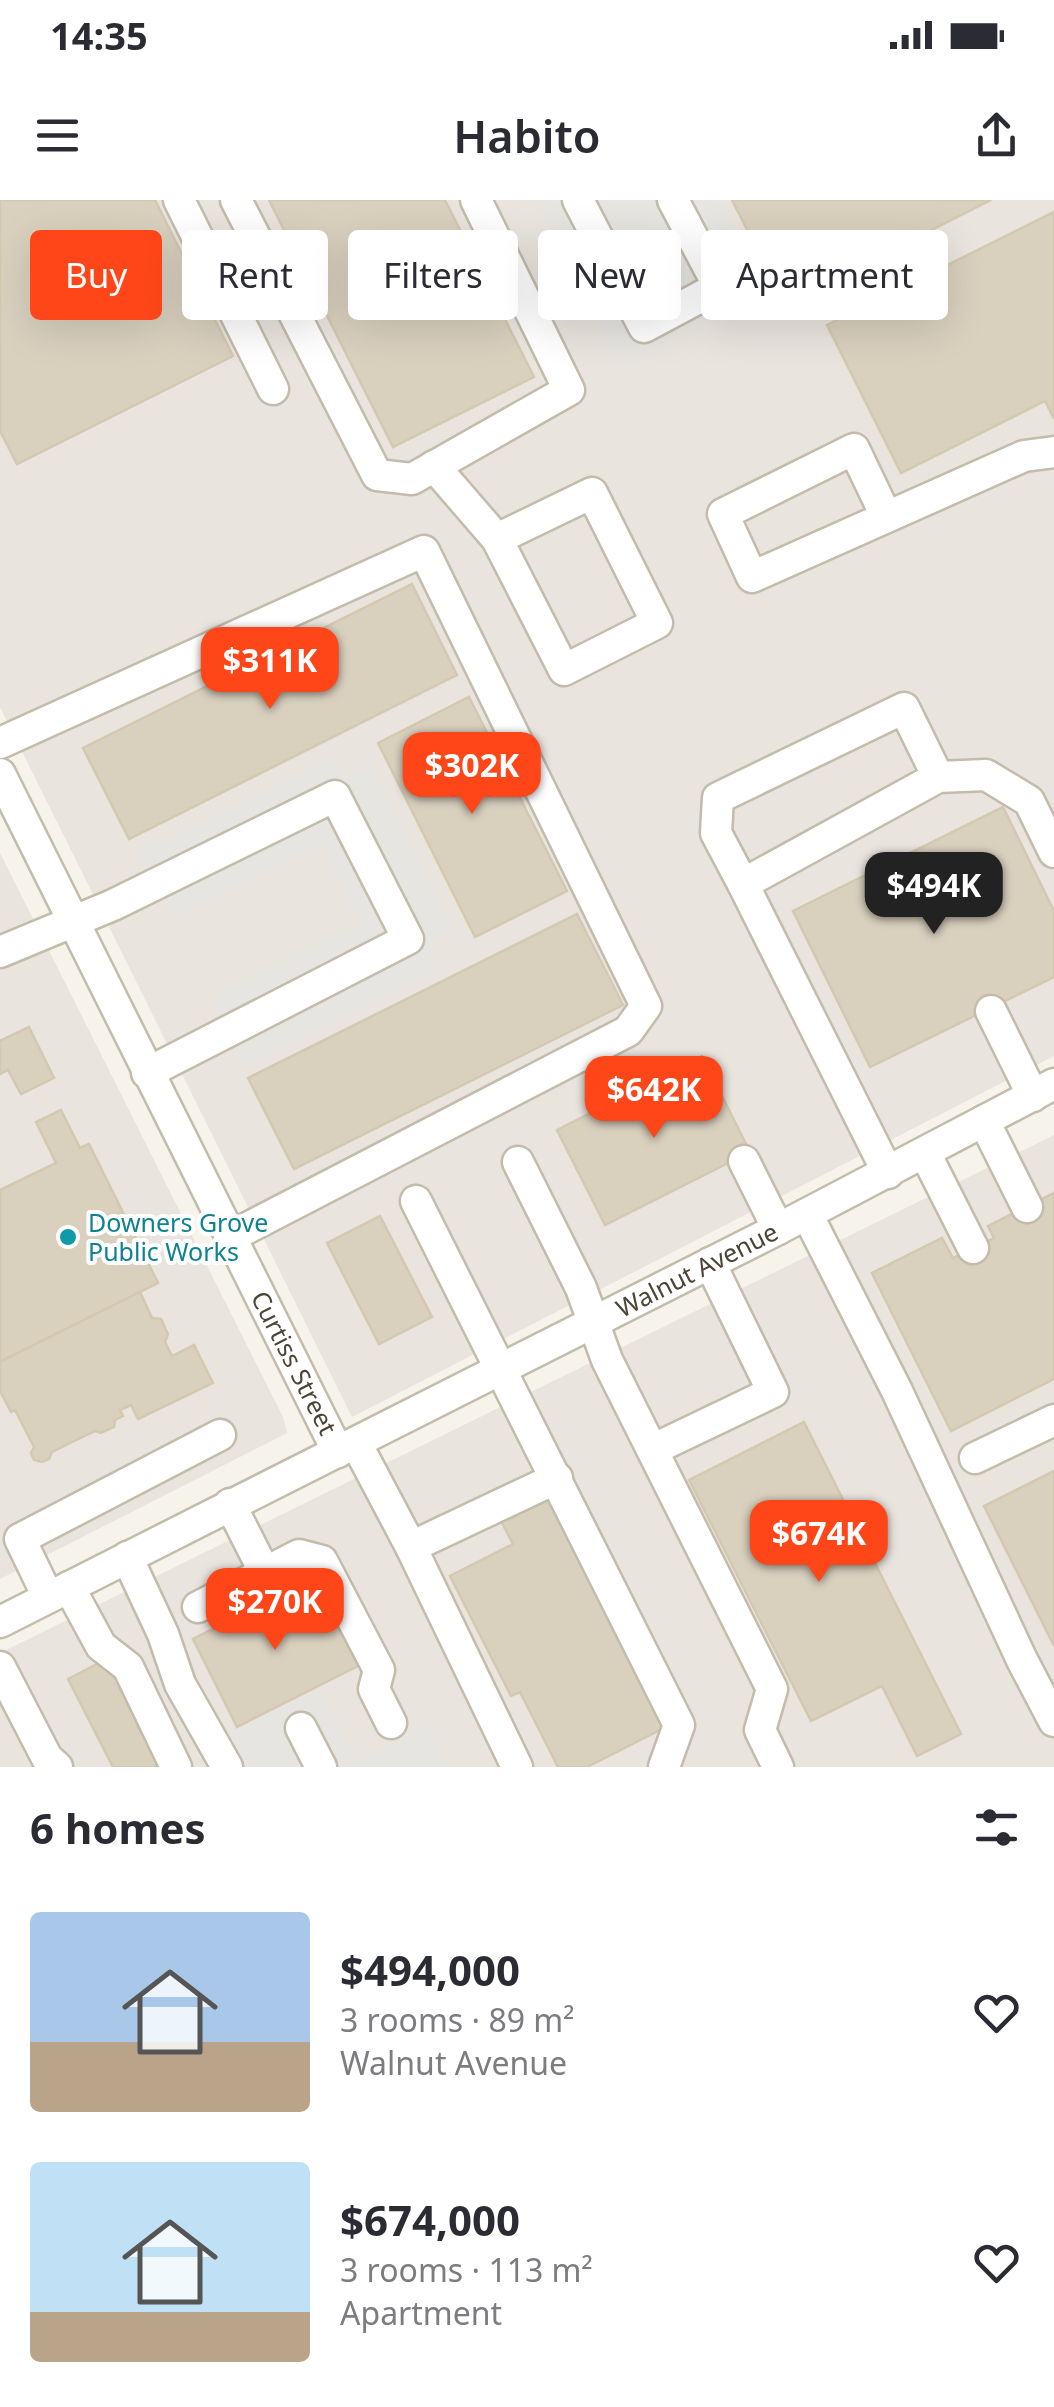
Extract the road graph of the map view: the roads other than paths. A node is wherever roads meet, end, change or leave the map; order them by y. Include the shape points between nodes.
1 (179, 200) edge
2 (236, 200) edge
3 (476, 200) edge
4 (578, 200) edge
5 (673, 200) edge
6 (272, 389) dead end
7 (1054, 452) edge
8 (434, 466) junction
9 (886, 516) junction
10 (497, 539) junction
11 (0, 743) edge
12 (0, 774) edge
13 (938, 777) junction
14 (1054, 852) edge
15 (742, 884) junction
16 (72, 921) junction
17 (0, 952) edge
18 (992, 1011) dead end
19 (147, 1073) junction
20 (1043, 1090) edge
21 (984, 1122) junction
22 (925, 1152) junction
23 (744, 1161) dead end
24 (518, 1162) dead end
25 (888, 1172) junction
26 (416, 1201) dead end
27 (1027, 1207) dead end
28 (807, 1214) junction
29 (778, 1229) junction
30 (230, 1237) junction
31 (973, 1248) dead end
32 (710, 1263) junction
33 (594, 1322) junction
34 (500, 1370) junction
35 (1054, 1420) edge
36 (220, 1436) dead end
37 (347, 1448) junction
38 (654, 1449) junction
39 (975, 1458) dead end
40 (556, 1478) junction
41 (230, 1504) junction
42 (10, 1531) edge
43 (411, 1548) junction
44 (127, 1557) junction
45 (265, 1572) junction
46 (58, 1592) junction
47 (198, 1607) dead end
48 (0, 1622) edge
49 (0, 1667) edge
50 (1054, 1721) edge
51 (391, 1723) dead end
52 (301, 1728) dead end
53 (57, 1767) edge
54 (176, 1767) edge
55 (227, 1767) edge
56 (321, 1767) edge
57 (517, 1767) edge
58 (664, 1767) edge
59 (778, 1767) edge

1 - 6 street
2 - 8 street via 377,475 412,478
3 - 8 street via 569,390
4 - 5 street via 644,327 719,287
7 - 9 street via 1024,456
8 - 10 street
9 - 9 street via 752,577 723,514 854,449
10 - 10 street via 564,670 657,623 592,493
11 - 30 street via 424,551 646,1006 628,1031
12 - 16 street, Curtiss Street
13 - 14 street via 986,775 1029,801
13 - 15 street
13 - 15 street via 904,708 718,798 716,833
15 - 25 street
16 - 17 street
16 - 19 street, Curtiss Street
16 - 19 street via 335,796 408,939
18 - 20 street
19 - 30 street, Curtiss Street
20 - 21 street, Walnut Avenue
21 - 22 street, Walnut Avenue
21 - 27 street
22 - 25 street, Walnut Avenue
22 - 31 street
23 - 29 street
24 - 33 street
25 - 28 street, Walnut Avenue
26 - 34 street
28 - 29 street, Walnut Avenue
28 - 50 street
29 - 32 street, Walnut Avenue
30 - 37 street, Curtiss Street
32 - 33 street, Walnut Avenue
32 - 38 street via 773,1392
33 - 34 street, Walnut Avenue
33 - 38 street
34 - 37 street, Walnut Avenue
34 - 40 street
35 - 39 street
36 - 42 street
37 - 41 street, Curtiss Street
37 - 43 street
38 - 59 street via 772,1690 760,1730
40 - 43 street
40 - 58 street via 679,1726
41 - 44 street, Curtiss Street
41 - 45 street
42 - 46 street
43 - 57 street
44 - 46 street, Curtiss Street
44 - 55 street via 180,1684
45 - 47 street
45 - 51 street via 299,1555 322,1560 379,1670 374,1689
46 - 48 street, Curtiss Street
46 - 54 street via 101,1646 128,1667
49 - 53 street
52 - 56 street

